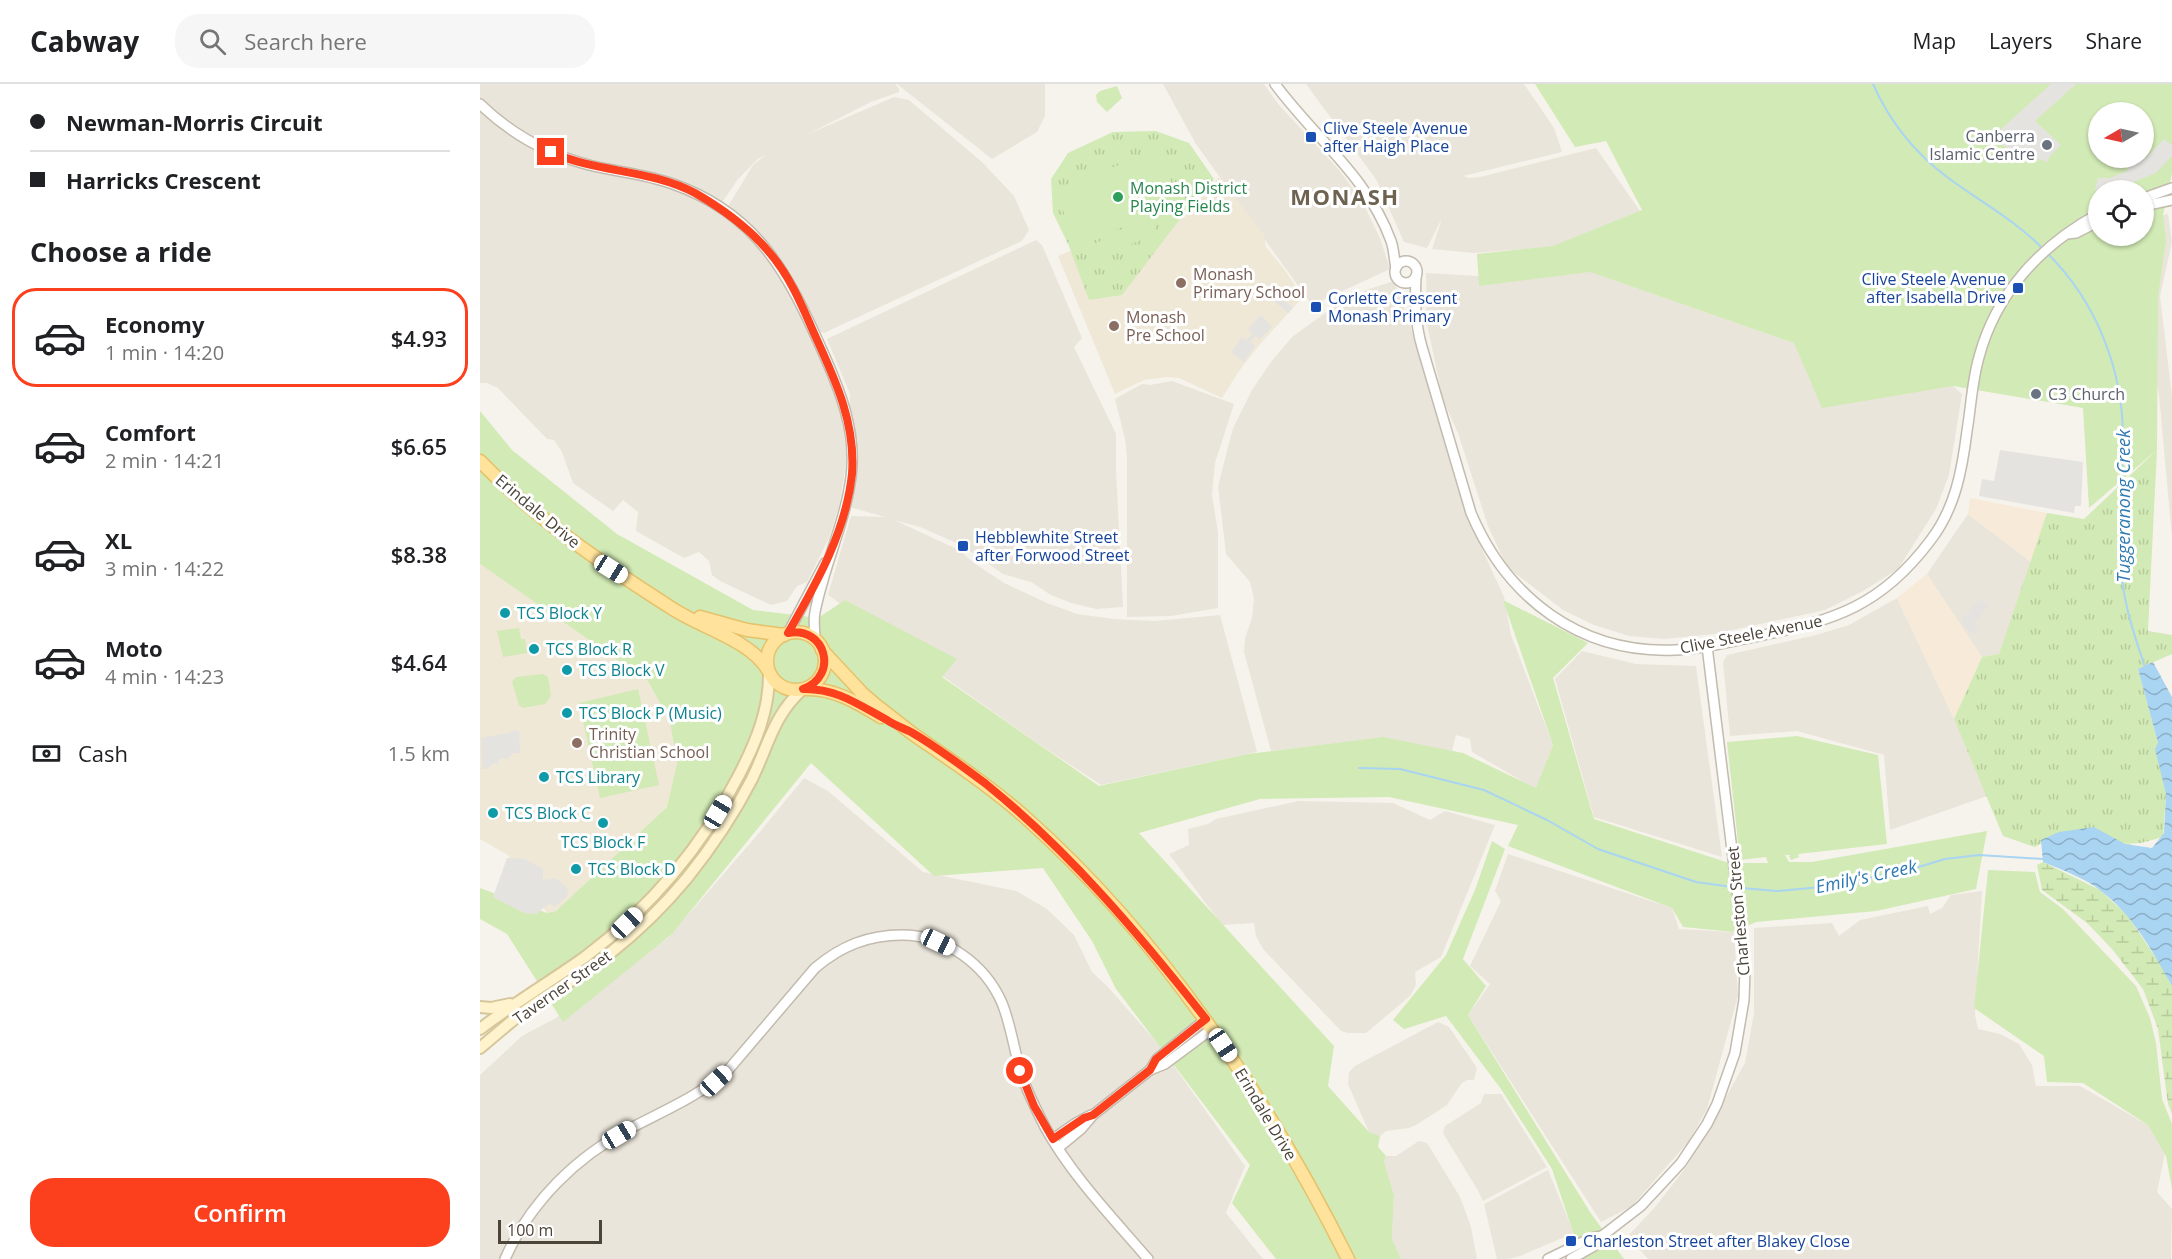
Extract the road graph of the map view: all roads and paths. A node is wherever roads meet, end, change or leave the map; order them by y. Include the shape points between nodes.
1 (1275, 84) edge
2 (480, 104) edge
3 (2172, 188) edge
4 (2154, 194) edge
5 (2172, 200) edge
6 (2154, 204) edge
7 (2088, 219) edge
8 (2088, 227) edge
9 (2067, 234) junction
10 (1391, 242) junction
11 (1408, 261) junction
12 (1396, 268) junction
13 (1416, 276) junction
14 (1403, 282) junction
15 (1414, 304) junction
16 (480, 461) edge
17 (834, 545) junction
18 (658, 598) junction
19 (786, 634) junction
20 (818, 645) junction
21 (1707, 646) junction
22 (769, 670) junction
23 (803, 689) junction
24 (911, 732) junction
25 (516, 1002) junction
26 (480, 1007) edge
27 (1209, 1024) junction
28 (480, 1029) edge
29 (480, 1048) edge
30 (1055, 1144) junction
31 (1602, 1236) junction
32 (505, 1259) edge
33 (1148, 1259) edge
34 (1348, 1259) edge
35 (1548, 1259) edge
36 (1571, 1259) edge

1 - 10 street via 1353,173 1376,208
2 - 17 street via 512,131 555,154 692,191 721,208 768,250 800,300 846,409 852,475
3 - 4 street
5 - 6 street
7 - 9 street, Clive Steele Avenue
8 - 9 street, Clive Steele Avenue
9 - 21 street, Clive Steele Avenue via 2029,266 2006,294 1985,338 1976,369 1955,496 1918,558 1869,599 1831,618
10 - 11 street
10 - 12 street
11 - 12 street
11 - 13 street via 1416,267
12 - 14 street via 1397,278
13 - 14 street
13 - 15 street, Clive Steele Avenue
14 - 15 street, Clive Steele Avenue
15 - 21 street, Clive Steele Avenue via 1422,347 1471,513 1485,544 1510,579 1566,625 1593,637 1643,649
16 - 18 main road, Erindale Drive via 566,537
17 - 19 street
17 - 20 street via 815,614
18 - 19 main road, Erindale Drive via 706,620
18 - 22 main road, Erindale Drive via 755,654
19 - 20 main road via 802,633
19 - 22 main road via 770,648
20 - 23 main road via 825,660 822,674
20 - 24 main road, Erindale Drive via 863,694
21 - 31 street, Charleston Street via 1745,968 1735,1053 1707,1125 1682,1163 1641,1206
22 - 23 main road via 783,687
22 - 25 main road, Taverner Street via 768,702 746,761 708,828 676,872 613,934
23 - 24 main road, Erindale Drive via 833,692
23 - 29 main road, Taverner Street via 783,708 751,781 687,877 608,955 523,1012
24 - 27 main road, Erindale Drive via 977,778 1052,842 1133,928
25 - 26 main road
25 - 28 main road, Taverner Street
27 - 30 street via 1156,1059 1150,1070
27 - 34 main road, Erindale Drive via 1281,1138
30 - 32 street via 1024,1083 1001,1002 983,973 955,950 938,942 910,935 872,938 844,947 815,968 716,1081 608,1141 572,1167 530,1214
30 - 33 street
31 - 35 street, Charleston Street
31 - 36 street, Charleston Street via 1594,1246

